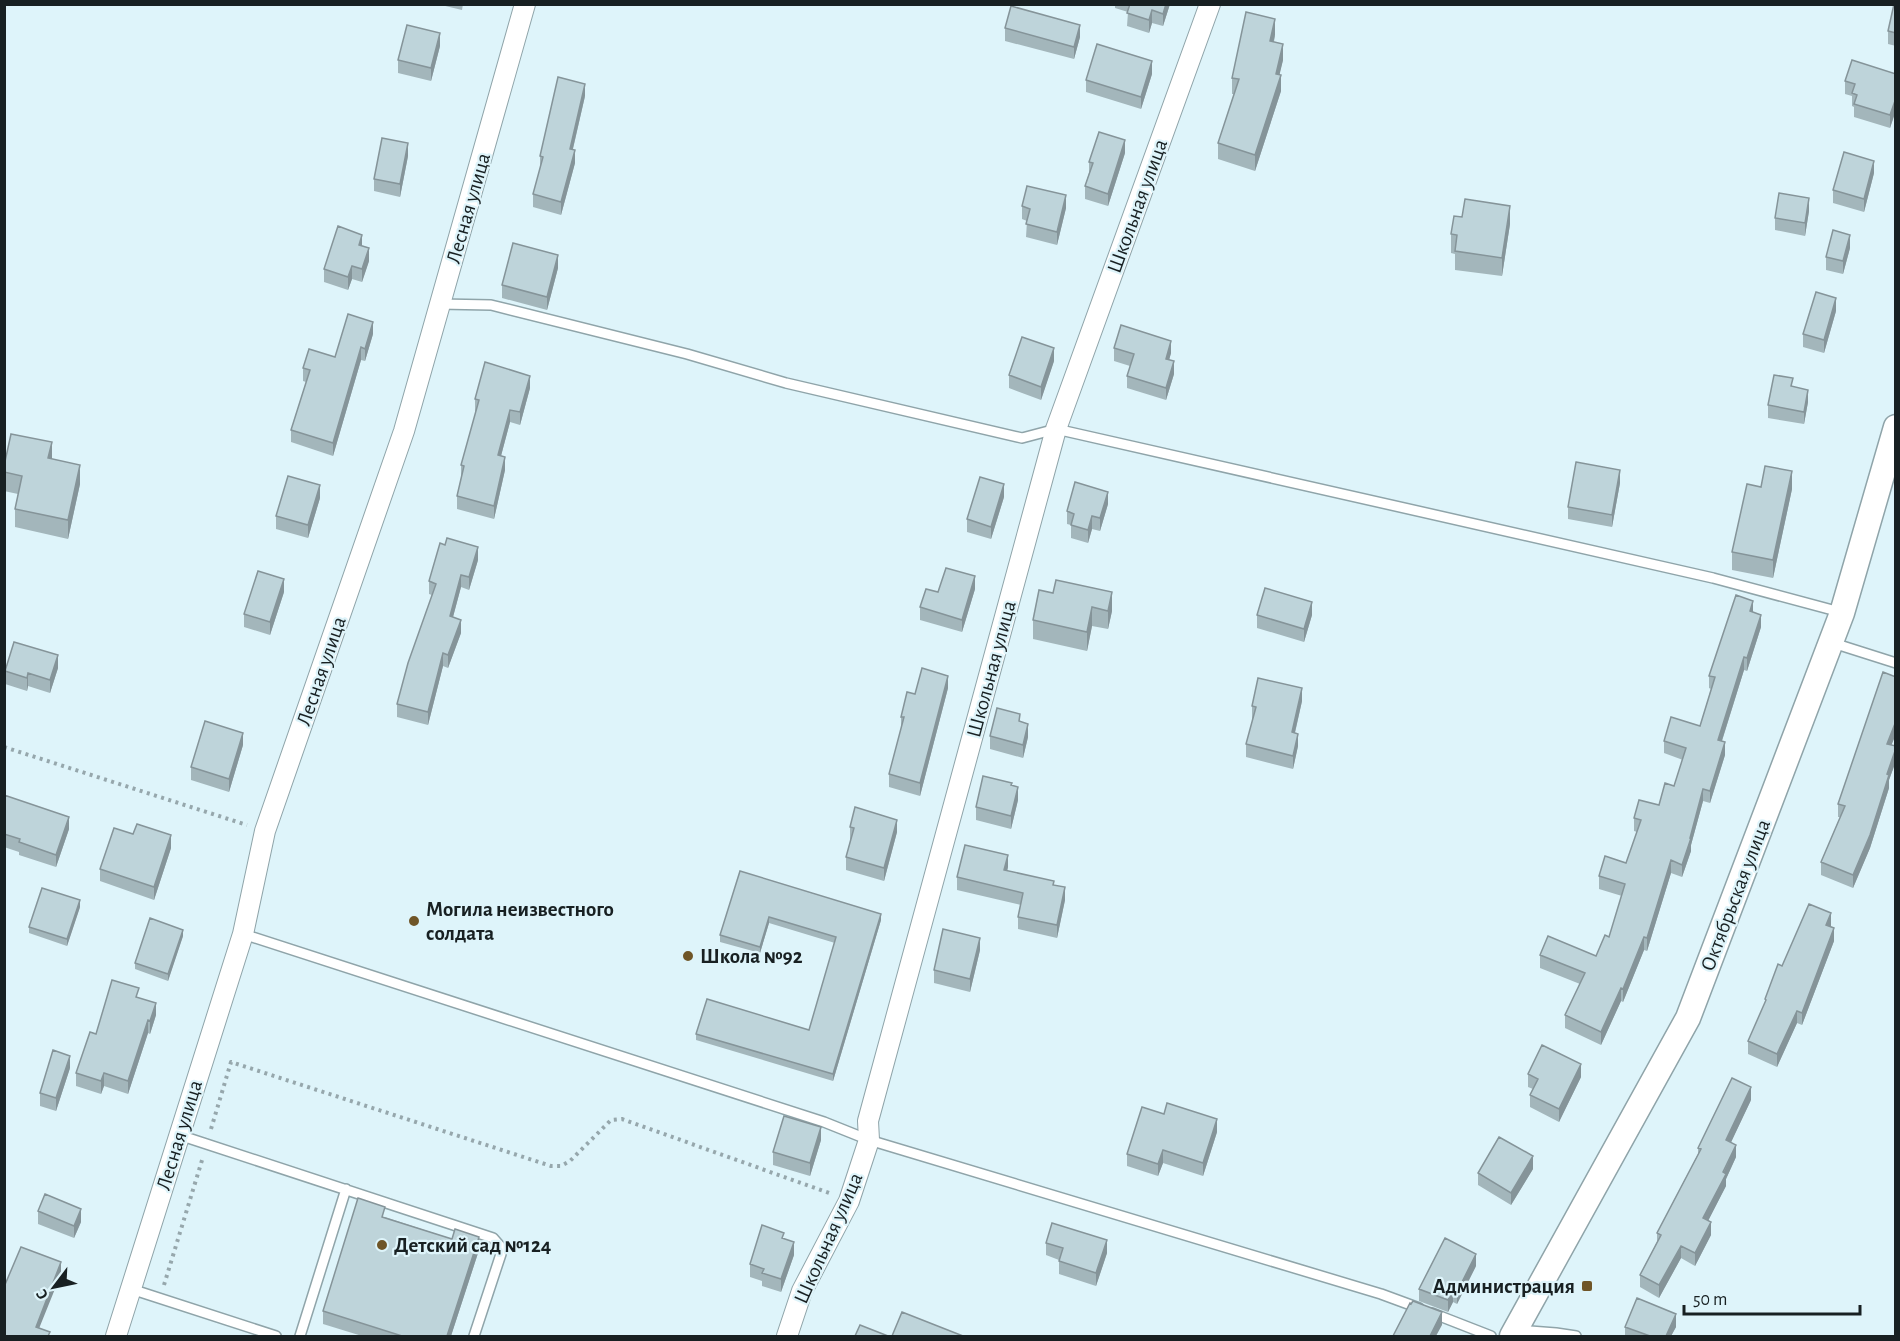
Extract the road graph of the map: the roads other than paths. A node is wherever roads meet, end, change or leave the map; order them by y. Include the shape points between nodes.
1 (525, 4) edge
2 (1210, 4) edge
3 (440, 304) junction
4 (1896, 427) edge
5 (1056, 429) junction
6 (1842, 613) junction
7 (1831, 643) junction
8 (1896, 663) edge
9 (243, 934) junction
10 (179, 1135) junction
11 (869, 1140) junction
12 (346, 1189) junction
13 (131, 1289) junction
14 (1514, 1333) edge
15 (116, 1336) edge
16 (276, 1336) edge
17 (300, 1336) edge
18 (474, 1336) edge
19 (787, 1336) edge
20 (1491, 1336) edge
21 (1576, 1336) edge

1 - 3 street, Лесная улица
2 - 5 street, Школьная улица
3 - 5 lane via 491,305 786,383 1022,438
3 - 9 street, Лесная улица via 404,431 265,831
4 - 6 street, Октябрьская улица
5 - 6 lane via 1713,578
5 - 11 street, Школьная улица via 868,1121
6 - 7 street, Октябрьская улица
7 - 8 lane
7 - 14 street, Октябрьская улица via 1688,1018
9 - 10 street, Лесная улица
9 - 11 lane via 824,1122
10 - 12 lane
10 - 13 street, Лесная улица
11 - 19 street, Школьная улица via 849,1201 802,1291
11 - 20 lane via 1381,1294
12 - 17 lane
12 - 18 lane via 493,1238 500,1246 501,1254
13 - 15 street, Лесная улица
13 - 16 lane
14 - 21 lane

